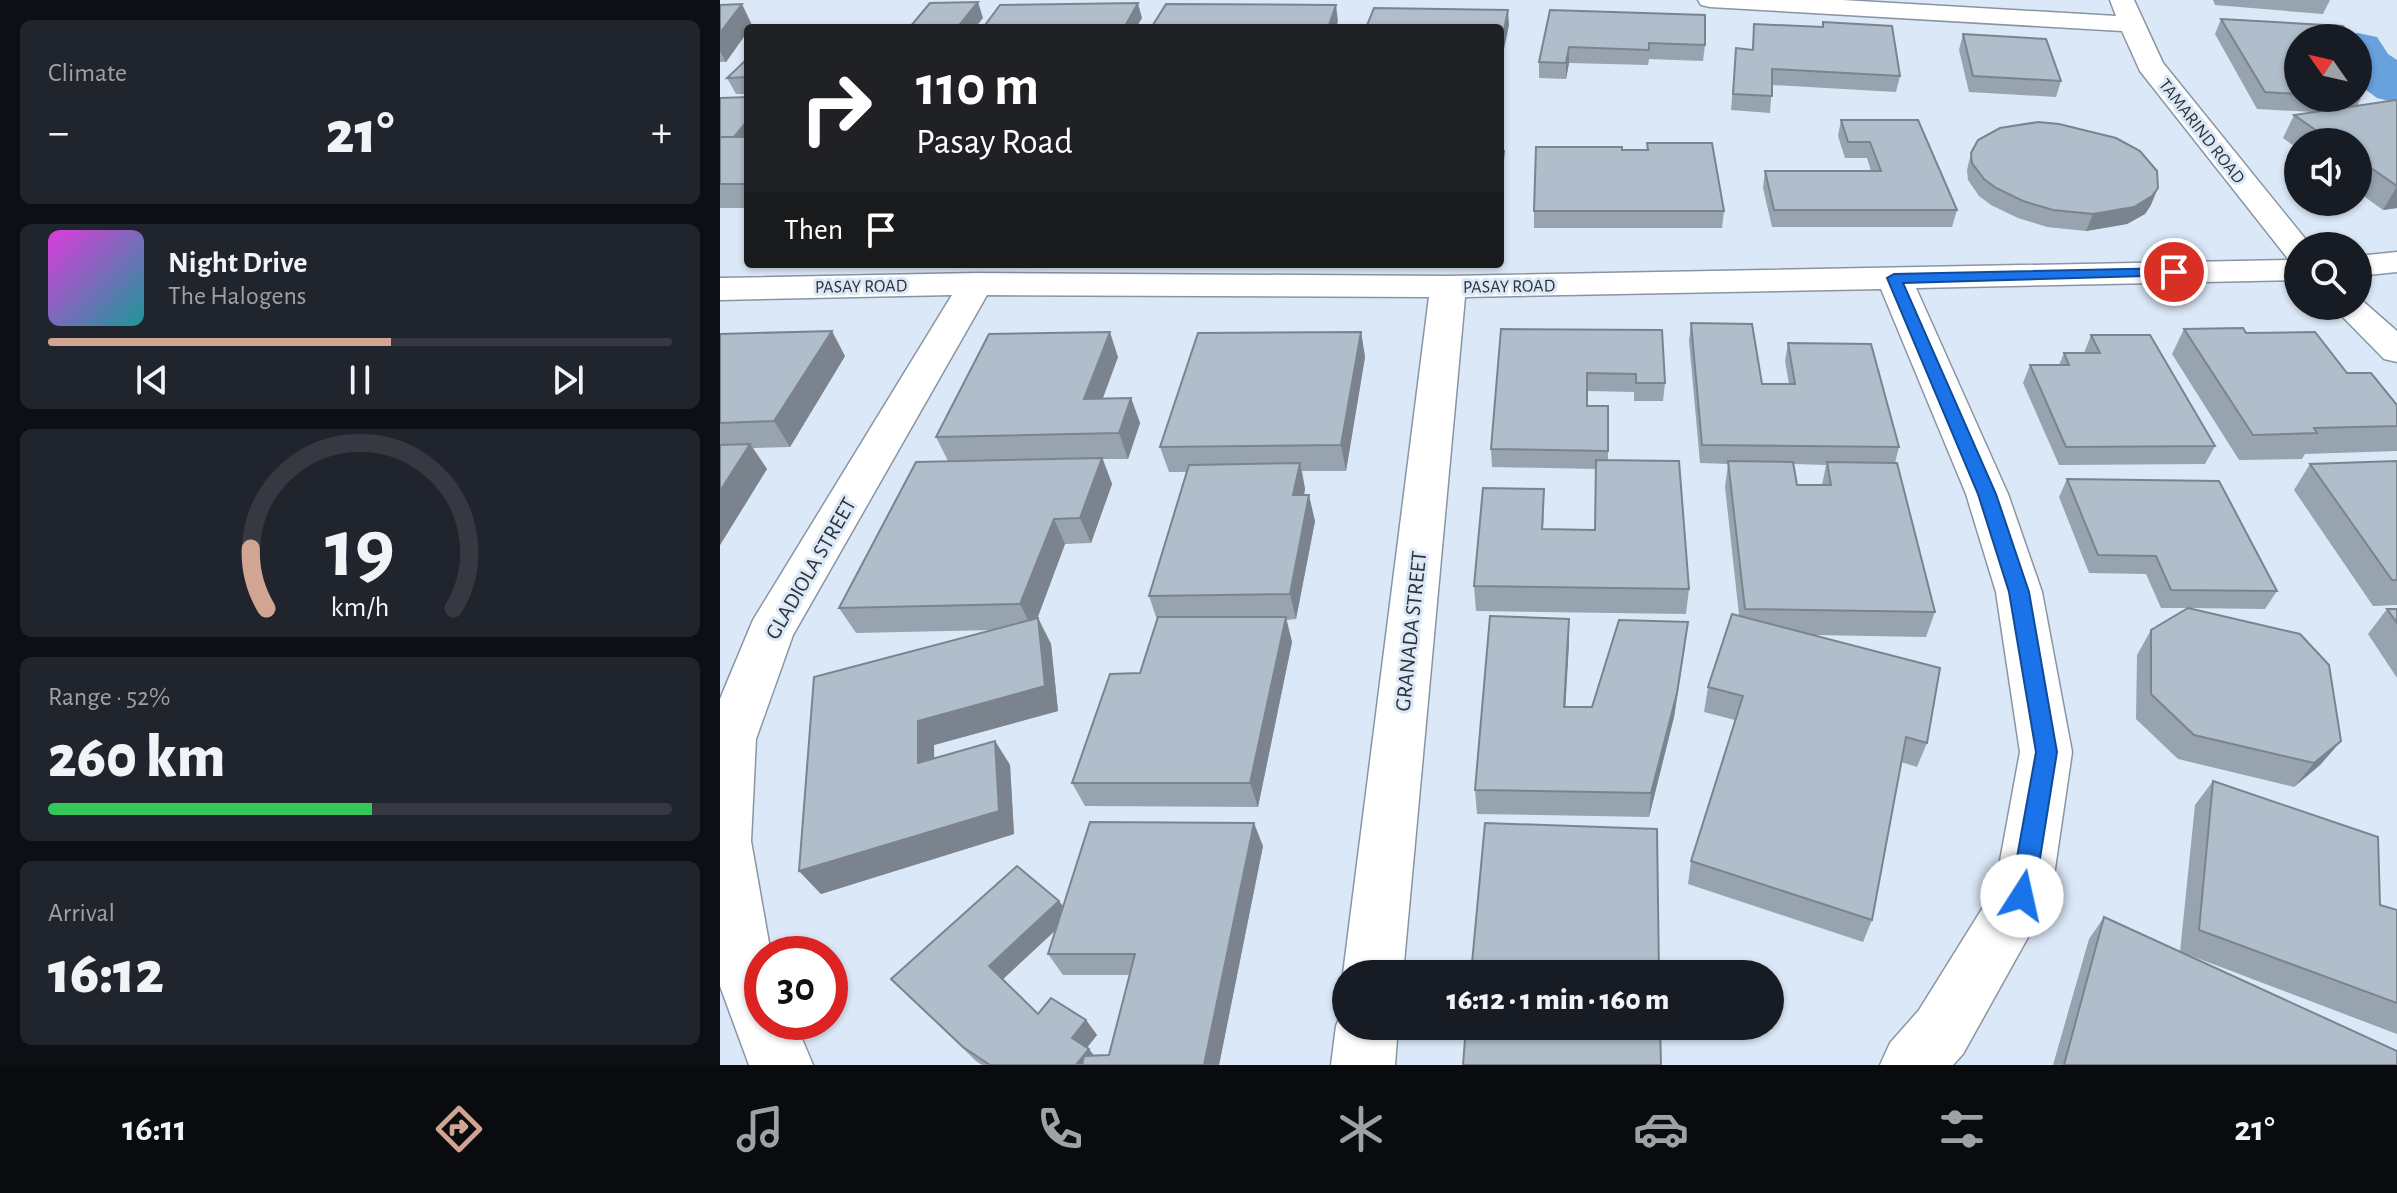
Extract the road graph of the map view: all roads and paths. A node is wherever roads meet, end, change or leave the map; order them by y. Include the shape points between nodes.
1 (1710, 0) edge
2 (2126, 12) edge
3 (2284, 234) edge
4 (2397, 262) edge
5 (2372, 265) edge
6 (2284, 270) edge
7 (1894, 278) junction
8 (976, 284) junction
9 (1448, 287) junction
10 (720, 289) edge
11 (2365, 320) edge
12 (2397, 351) edge
13 (1375, 960) edge
14 (744, 970) edge
15 (771, 1040) edge
16 (1366, 1040) edge
17 (781, 1065) edge
18 (1363, 1065) edge
19 (1912, 1065) edge

1 - 2 street
2 - 3 street, TAMARIND ROAD via 2150,65
4 - 5 street
6 - 7 street, PASAY ROAD
7 - 9 street, PASAY ROAD
7 - 19 street via 1987,494 2019,592 2046,752 2022,896 1941,1032
8 - 9 street, PASAY ROAD
8 - 10 street, PASAY ROAD
8 - 14 street, GLADIOLA STREET via 770,633 730,739 723,841
9 - 13 street, GRANADA STREET
11 - 12 street
15 - 17 street, GLADIOLA STREET
16 - 18 street

